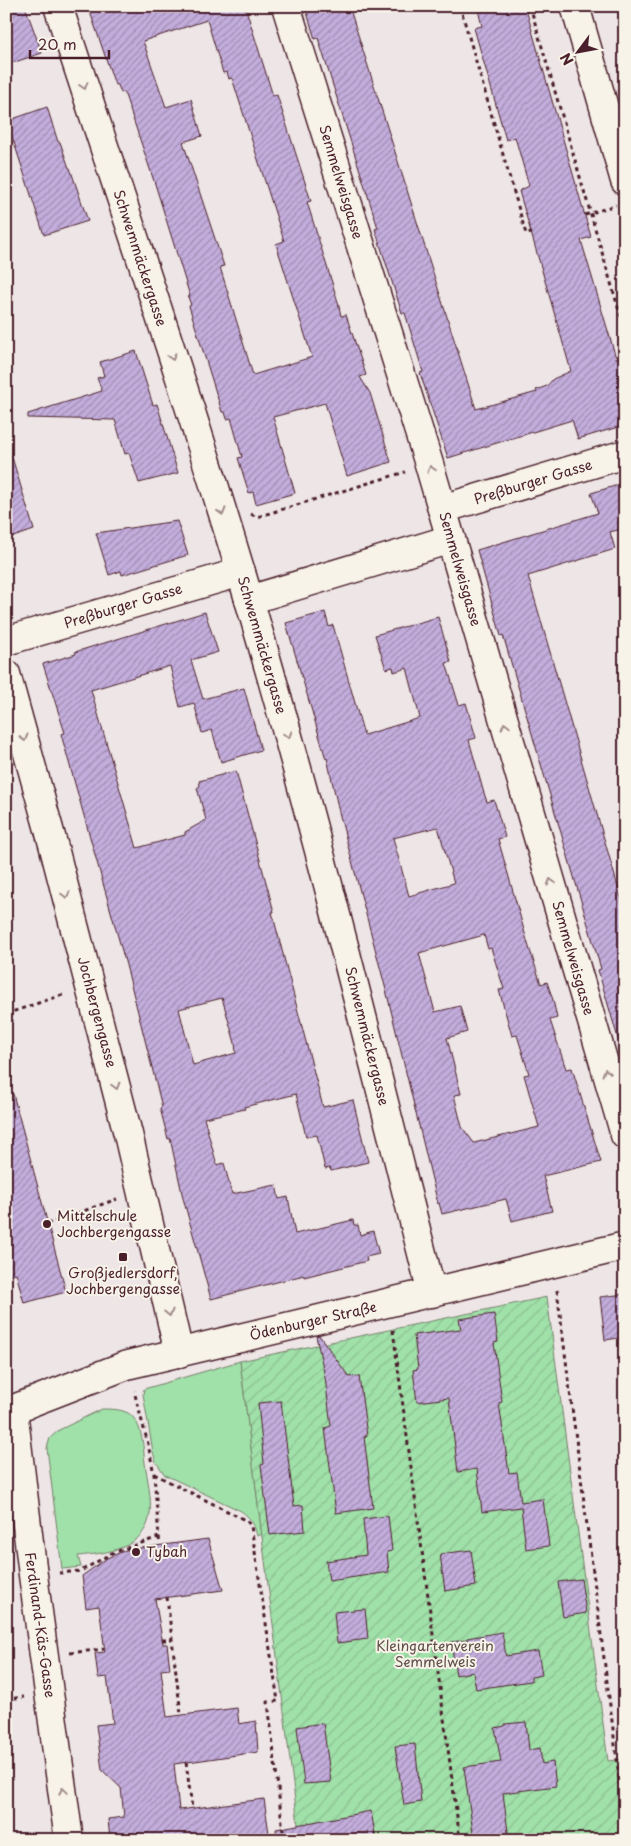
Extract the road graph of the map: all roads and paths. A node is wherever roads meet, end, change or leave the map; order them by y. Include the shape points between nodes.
1 (58, 6) edge
2 (286, 6) edge
3 (460, 6) edge
4 (530, 6) edge
5 (575, 6) edge
6 (618, 6) edge
7 (625, 31) edge
8 (625, 181) edge
9 (625, 202) edge
10 (591, 213) junction
11 (585, 215) dead end
12 (532, 232) dead end
13 (625, 331) edge
14 (625, 454) edge
15 (429, 464) junction
16 (218, 496) junction
17 (442, 509) junction
18 (451, 539) junction
19 (241, 572) junction
20 (249, 600) junction
21 (6, 641) edge
22 (6, 674) edge
23 (90, 986) junction
24 (6, 1014) edge
25 (625, 1135) edge
26 (141, 1190) junction
27 (47, 1224) dead end
28 (625, 1246) edge
29 (554, 1263) junction
30 (432, 1292) junction
31 (390, 1303) junction
32 (179, 1353) junction
33 (127, 1366) junction
34 (10, 1411) edge
35 (154, 1474) junction
36 (159, 1537) junction
37 (160, 1545) dead end
38 (33, 1575) junction
39 (166, 1597) dead end
40 (162, 1640) dead end
41 (172, 1640) junction
42 (104, 1649) dead end
43 (45, 1657) junction
44 (181, 1715) dead end
45 (186, 1762) dead end
46 (192, 1808) dead end
47 (625, 1823) edge
48 (69, 1840) edge
49 (284, 1840) edge
50 (460, 1840) edge

1 -> 16 street, Schwemmäckergasse
2 - 15 street, Semmelweisgasse
3 - 12 path via 526,234
4 - 10 path
5 - 8 street
6 - 7 path
9 - 10 path
10 - 11 path
10 - 13 path
14 - 17 street, Preßburger Gasse
15 - 16 path via 257,517
17 -> 15 street, Semmelweisgasse
16 -> 19 street, Schwemmäckergasse
17 - 18 street, Semmelweisgasse
18 - 20 street
25 -> 18 street, Semmelweisgasse
19 - 20 street, Schwemmäckergasse
19 - 21 street, Preßburger Gasse
20 -> 30 street, Schwemmäckergasse via 347,956
22 -> 23 street, Jochbergengasse
23 - 24 path
23 -> 26 street, Jochbergengasse
26 - 27 path
26 -> 32 street, Jochbergengasse
28 - 29 street, Ödenburger Straße
29 - 30 street, Ödenburger Straße
29 - 47 path
30 - 31 street, Ödenburger Straße
31 - 32 street, Ödenburger Straße
31 - 50 path
32 - 33 street, Ödenburger Straße
33 - 34 street, Ödenburger Straße
33 - 35 path
34 - 38 street, Ferdinand-Käs-Gasse
35 - 36 path
35 - 49 path via 248,1521 251,1526 278,1701 268,1702
36 - 37 path
36 - 38 path via 112,1554 81,1570
38 - 43 street, Ferdinand-Käs-Gasse
39 - 41 path
40 - 41 path
41 - 44 path
42 - 43 path
48 -> 43 street, Ferdinand-Käs-Gasse
45 - 46 path

